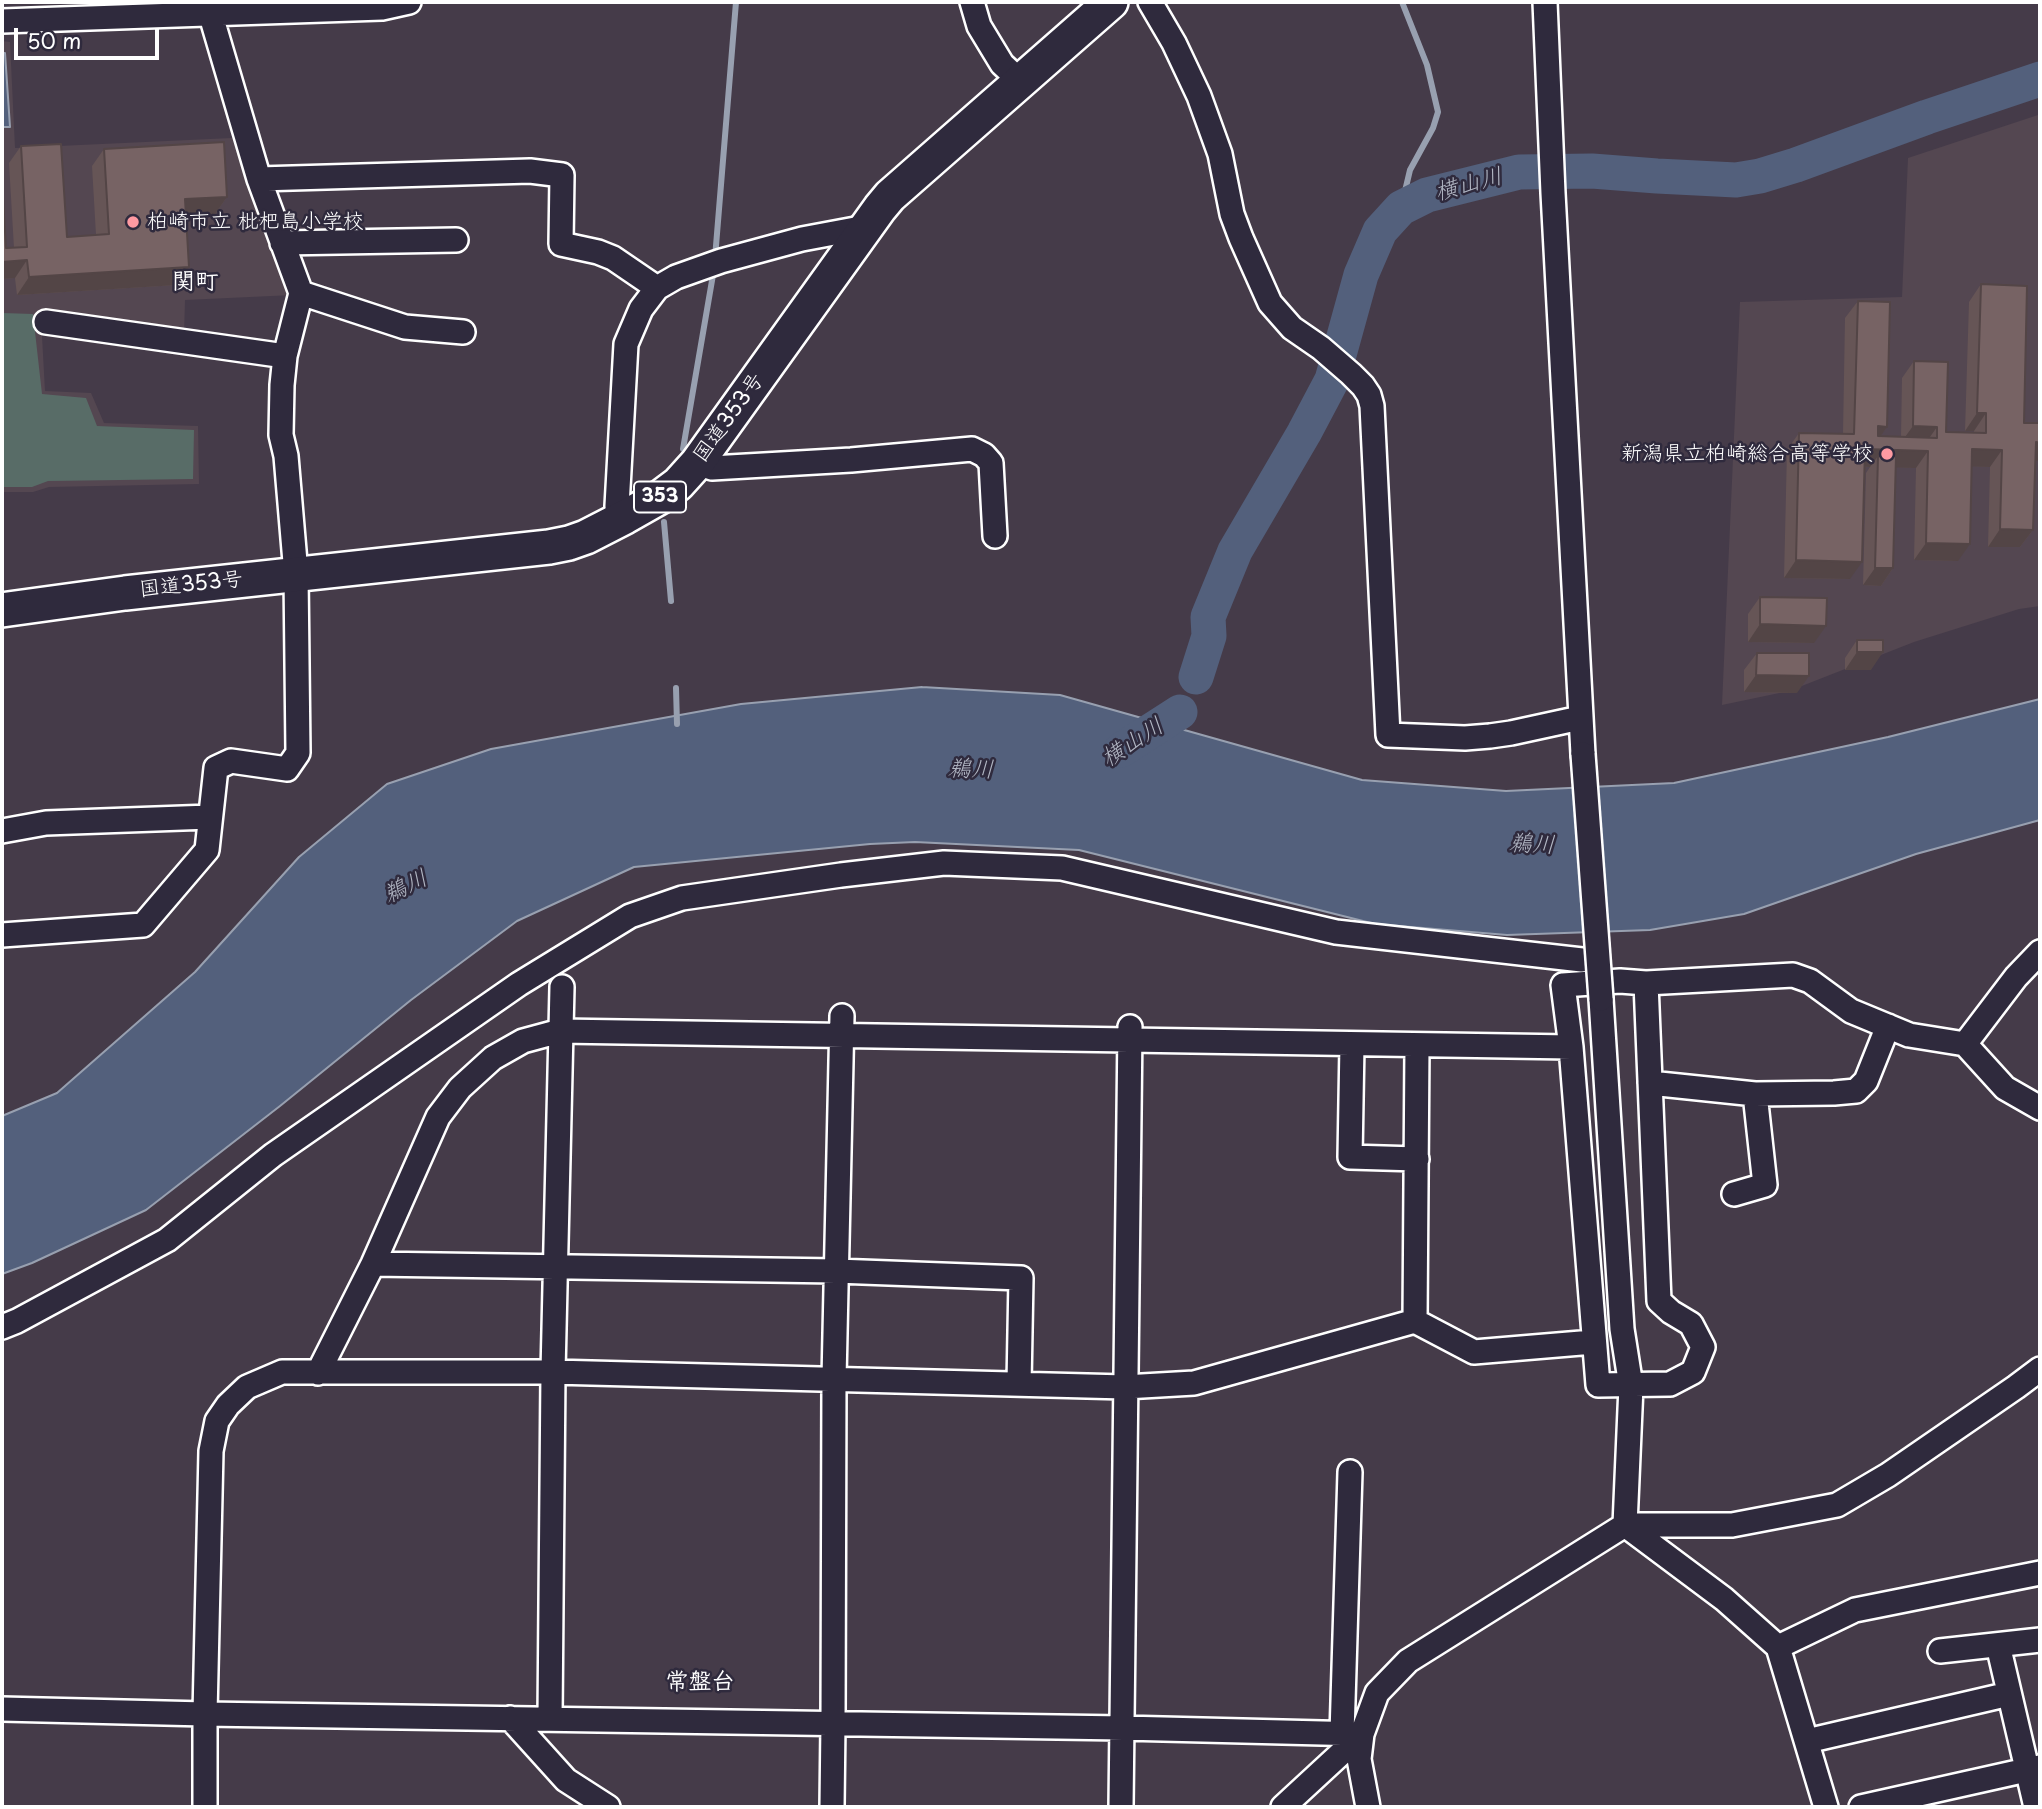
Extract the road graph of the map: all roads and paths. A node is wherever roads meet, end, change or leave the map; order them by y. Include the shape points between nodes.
1 (409, 2) edge
2 (972, 2) edge
3 (1111, 2) edge
4 (1150, 2) edge
5 (1545, 2) edge
6 (209, 8) edge
7 (2, 21) edge
8 (1020, 81) junction
9 (259, 179) junction
10 (866, 227) junction
11 (456, 240) dead end
12 (282, 243) junction
13 (657, 288) junction
14 (301, 293) junction
15 (46, 322) dead end
16 (463, 332) dead end
17 (285, 356) junction
18 (697, 463) junction
19 (618, 521) junction
20 (995, 536) dead end
21 (296, 574) junction
22 (2, 610) edge
23 (1580, 718) junction
24 (210, 817) junction
25 (2, 831) edge
26 (2, 935) edge
27 (2040, 952) edge
28 (1582, 960) dead end
29 (1646, 984) junction
30 (562, 987) dead end
31 (842, 1026) junction
32 (1888, 1026) junction
33 (560, 1031) junction
34 (1130, 1034) junction
35 (1352, 1044) junction
36 (1965, 1044) junction
37 (1417, 1045) junction
38 (1570, 1047) junction
39 (1650, 1083) junction
40 (1755, 1094) junction
41 (2040, 1108) edge
42 (1417, 1159) junction
43 (1734, 1194) dead end
44 (373, 1264) junction
45 (555, 1267) junction
46 (836, 1272) junction
47 (1415, 1321) junction
48 (2, 1327) edge
49 (1593, 1342) junction
50 (2040, 1369) edge
51 (553, 1372) junction
52 (318, 1373) junction
53 (834, 1379) junction
54 (1019, 1384) junction
55 (1631, 1386) junction
56 (1125, 1387) junction
57 (1350, 1472) dead end
58 (1625, 1525) junction
59 (2040, 1573) edge
60 (2040, 1640) edge
61 (1998, 1645) junction
62 (1778, 1647) junction
63 (1940, 1651) dead end
64 (2010, 1694) junction
65 (2, 1709) edge
66 (205, 1714) junction
67 (509, 1718) junction
68 (550, 1718) junction
69 (833, 1723) junction
70 (1123, 1728) junction
71 (1352, 1734) junction
72 (1807, 1741) junction
73 (2034, 1769) edge
74 (205, 1807) edge
75 (608, 1807) edge
76 (832, 1807) edge
77 (1121, 1807) edge
78 (1283, 1807) edge
79 (1368, 1807) edge
80 (1826, 1807) edge
81 (1861, 1807) edge
82 (2036, 1807) edge

1 - 6 street via 382,8
2 - 8 street via 990,46
3 - 8 highway, 国道353号 / 353
4 - 23 street via 1199,96 1220,154 1232,214 1262,289 1292,328 1351,374 1369,395 1388,735 1490,736
5 - 23 street
6 - 7 street
6 - 9 street
8 - 10 highway, 国道353号 / 353 via 897,190
9 - 12 street
9 - 13 street via 530,171 562,175 561,244 613,258
10 - 13 street via 714,264
10 - 18 highway, 国道353号 / 353
11 - 12 street
12 - 14 street
13 - 19 street via 641,309 626,344
14 - 16 street via 405,327
14 - 17 street
15 - 17 street
17 - 21 street via 281,435
18 - 19 highway, 国道353号 / 353 via 662,496
18 - 20 street via 712,468 972,449 991,463
19 - 21 highway, 国道353号 / 353 via 586,537 549,547
21 - 22 highway, 国道353号 / 353
21 - 24 street via 298,753 287,769 231,761 216,768
23 - 55 street, bridge via 1622,1329
24 - 25 street via 46,822
24 - 26 street via 207,850 143,925
27 - 36 street
28 - 48 street via 1336,932 1062,868 944,863 682,898 630,916 519,984 273,1155 167,1240
29 - 32 street via 1793,975 1810,981 1850,1011
29 - 38 street via 1563,985
29 - 39 street
30 - 33 street
31 - 33 street
31 - 34 street
31 - 46 street
32 - 36 street via 1909,1035
32 - 40 street via 1866,1081 1856,1091
33 - 44 street via 523,1041 493,1058 460,1088 438,1117
33 - 45 street
34 - 35 street
34 - 56 street
35 - 37 street
35 - 42 street via 1350,1157
36 - 41 street via 2005,1088
37 - 38 street
37 - 42 street
38 - 49 street
39 - 40 street
39 - 55 street via 1660,1301 1691,1324 1703,1347 1693,1371 1670,1384
40 - 43 street via 1765,1185
42 - 47 street
44 - 45 street
44 - 52 street
45 - 46 street
45 - 51 street
46 - 53 street
46 - 54 street via 1021,1278
47 - 49 street via 1474,1352
47 - 56 street via 1194,1383
49 - 55 street via 1598,1385
50 - 58 street via 1837,1505 1732,1525
51 - 52 street
51 - 53 street
51 - 68 street
52 - 66 street via 282,1372 247,1387 217,1421 211,1451
53 - 54 street
53 - 69 street
54 - 56 street
55 - 58 street
56 - 70 street
57 - 71 street
58 - 62 street via 1724,1599
58 - 71 street via 1408,1661 1377,1693
59 - 62 street via 1855,1610
60 - 61 street
61 - 63 street
61 - 64 street
62 - 72 street
64 - 72 street
64 - 73 street
65 - 66 street
66 - 67 street
66 - 74 street
67 - 68 street
67 - 75 street via 566,1780
68 - 69 street
69 - 70 street
69 - 76 street
70 - 71 street
70 - 77 street
71 - 78 street
71 - 79 street
72 - 80 street
73 - 81 street
73 - 82 street

